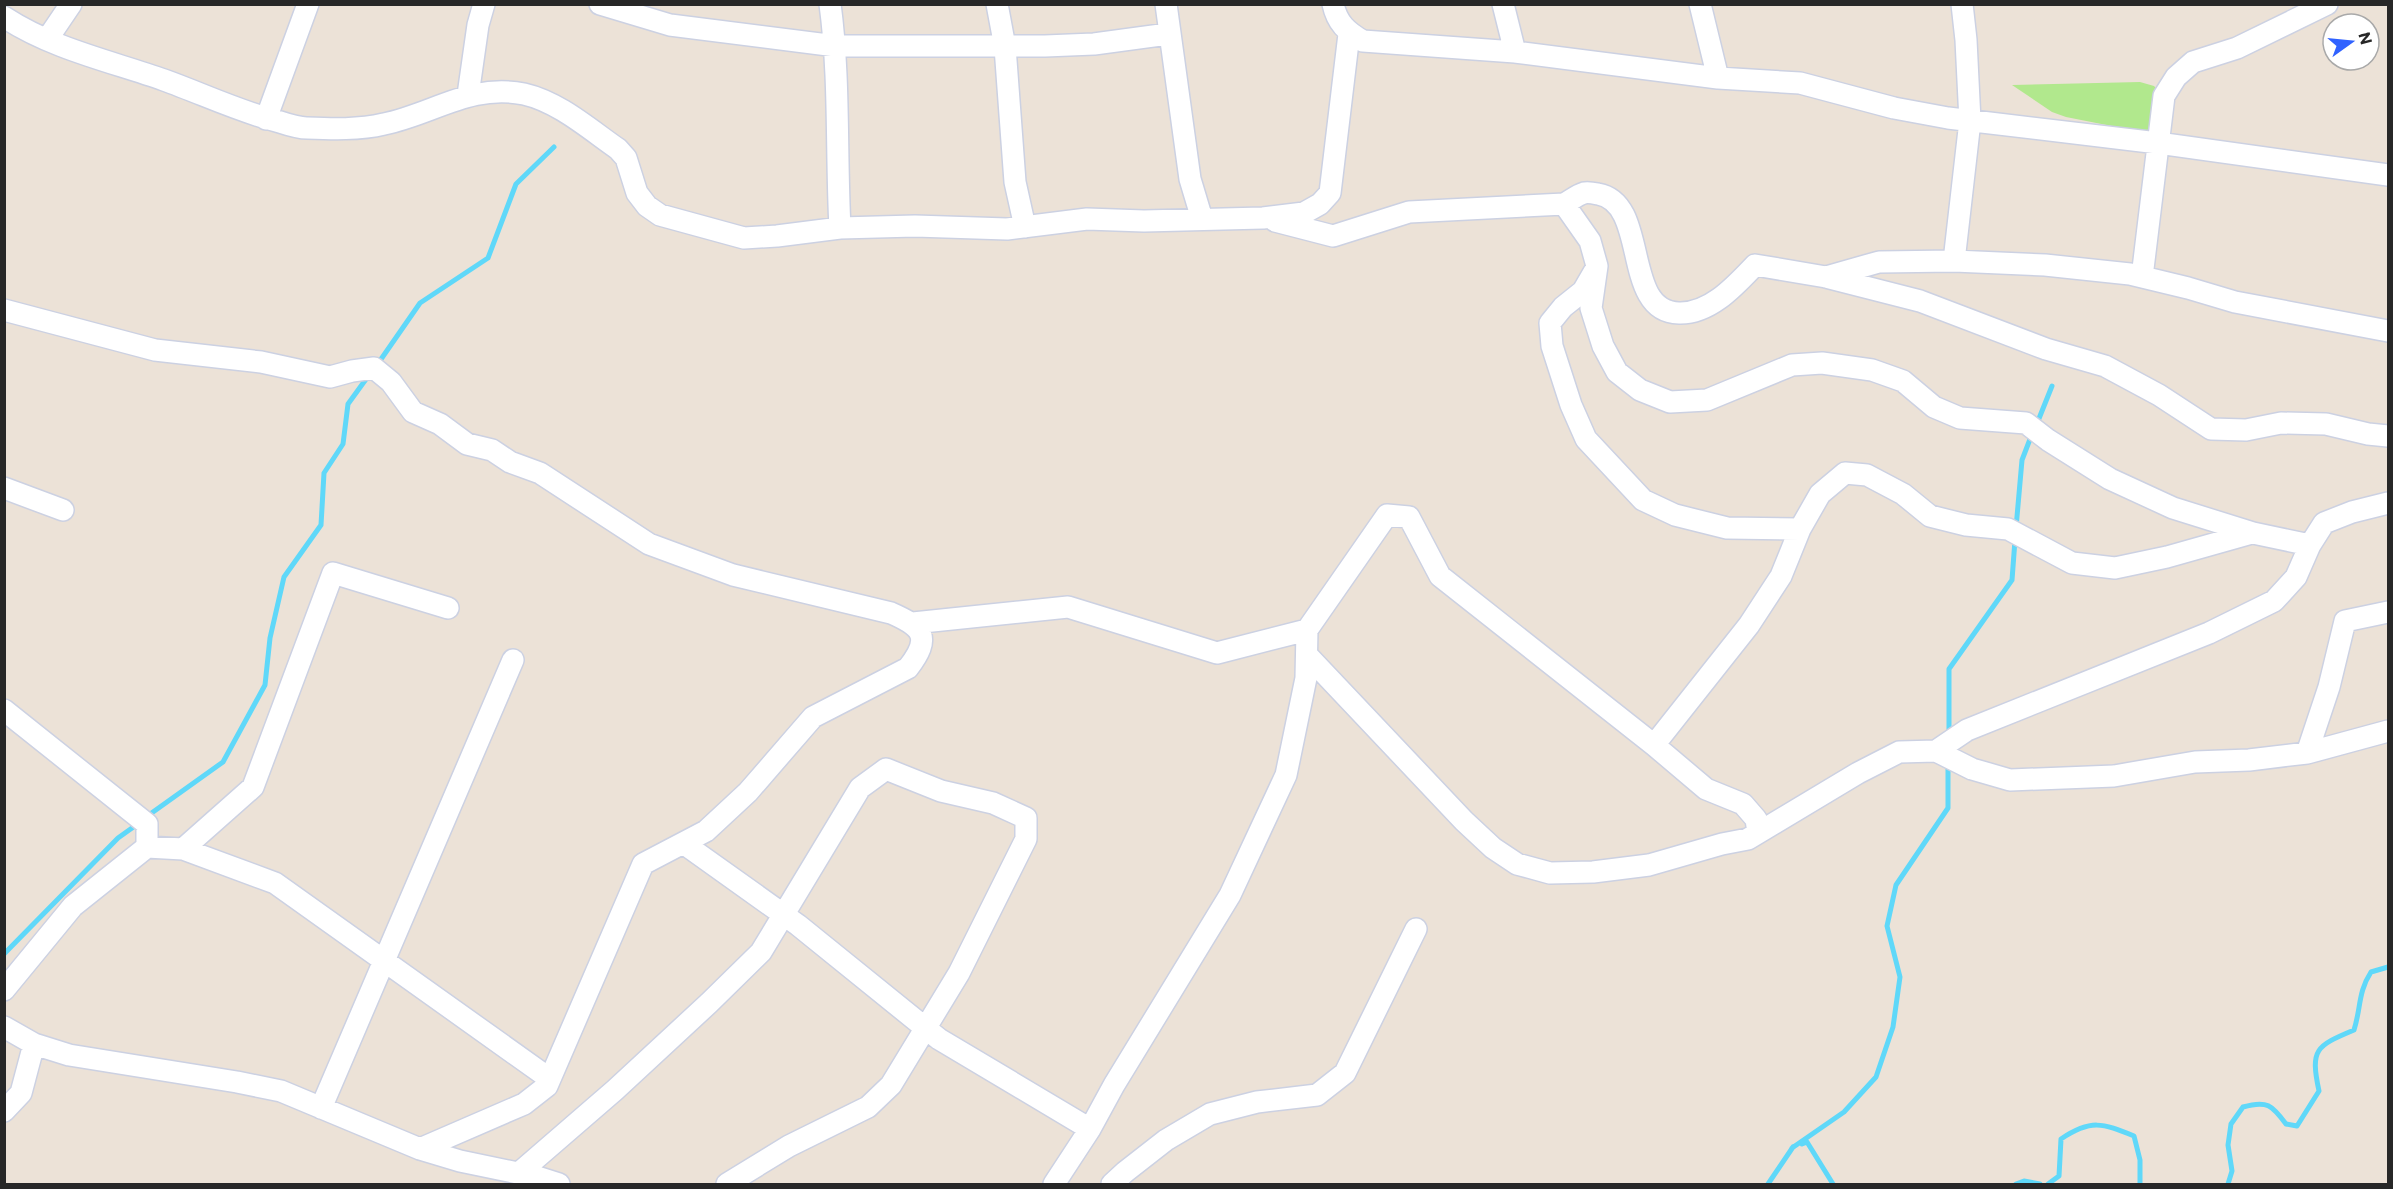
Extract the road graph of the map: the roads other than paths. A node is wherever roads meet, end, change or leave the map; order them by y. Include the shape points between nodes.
1 (72, 4) edge
2 (308, 4) edge
3 (484, 4) edge
4 (600, 4) edge
5 (664, 4) edge
6 (830, 4) edge
7 (997, 4) edge
8 (1166, 4) edge
9 (1333, 4) edge
10 (1503, 4) edge
11 (1700, 4) edge
12 (1962, 4) edge
13 (2327, 4) edge
14 (4, 17) edge
15 (670, 25) junction
16 (1168, 34) junction
17 (1349, 34) junction
18 (48, 38) junction
19 (836, 46) junction
20 (1005, 46) junction
21 (1515, 52) junction
22 (1718, 78) junction
23 (468, 95) junction
24 (266, 119) junction
25 (1970, 121) junction
26 (2158, 143) junction
27 (2388, 158) edge
28 (2359, 172) junction
29 (2388, 175) edge
30 (1564, 204) junction
31 (1263, 218) junction
32 (1202, 219) junction
33 (1025, 226) junction
34 (840, 228) junction
35 (1954, 261) junction
36 (1597, 266) junction
37 (1826, 277) junction
38 (2142, 277) junction
39 (4, 310) edge
40 (2388, 331) edge
41 (2388, 436) edge
42 (4, 488) edge
43 (2388, 503) edge
44 (63, 510) dead end
45 (1800, 529) junction
46 (2253, 533) junction
47 (2310, 545) junction
48 (448, 608) dead end
49 (2388, 612) edge
50 (913, 623) junction
51 (1307, 630) junction
52 (1307, 655) junction
53 (513, 660) dead end
54 (4, 710) edge
55 (2388, 731) edge
56 (1654, 745) junction
57 (1936, 751) junction
58 (2307, 753) junction
59 (1758, 833) junction
60 (683, 843) junction
61 (147, 847) junction
62 (183, 849) junction
63 (784, 915) junction
64 (1416, 929) dead end
65 (385, 961) junction
66 (4, 990) edge
67 (4, 1027) edge
68 (926, 1028) junction
69 (34, 1044) junction
70 (550, 1079) junction
71 (321, 1108) junction
72 (4, 1111) edge
73 (1090, 1128) junction
74 (420, 1149) junction
75 (519, 1173) junction
76 (559, 1185) edge
77 (727, 1185) edge
78 (1054, 1185) edge
79 (1113, 1185) edge

1 - 18 street
2 - 24 street
3 - 23 street
4 - 15 street
5 - 15 street
6 - 19 street
7 - 20 street
8 - 16 street
9 - 17 street
10 - 21 street
11 - 22 street
12 - 25 street
13 - 26 street via 2262,38 2186,67 2164,96
14 - 18 street
15 - 19 street
16 - 20 street via 1094,44
16 - 32 street via 1190,179
17 - 21 street via 1379,43
17 - 31 street via 1330,193 1304,213
18 - 24 street via 74,52 165,80
19 - 20 street
19 - 34 street
20 - 33 street via 1015,182
21 - 22 street
22 - 25 street via 1800,83 1894,108
23 - 24 street via 384,124 350,129 303,128
23 - 34 street via 492,91 524,94 552,104 618,148 626,158 637,193 660,215 744,238
25 - 26 street
25 - 35 street
26 - 28 street
26 - 38 street
27 - 28 street
28 - 29 street
30 - 31 street via 1409,212 1333,236
30 - 36 street via 1590,241
30 - 37 street via 1585,192 1616,202 1652,302 1668,313 1691,314 1711,304 1755,265
31 - 32 street
32 - 33 street via 1087,219
33 - 34 street
35 - 37 street via 1879,262
35 - 38 street via 2045,265
36 - 45 street via 1583,291 1550,323 1552,346 1586,439 1643,500 1675,515 1727,528
36 - 46 street via 1592,308 1603,346 1617,372 1640,390 1670,402 1707,400 1792,365 1822,363 1872,370 1904,381 1934,407 1960,418 2026,423 2110,479 2173,508
37 - 41 street via 1920,301 2036,346 2105,366 2211,429 2326,424
38 - 40 street via 2266,309
39 - 50 street via 156,350 261,362 330,377 374,368 391,382 413,412 440,424 467,444 492,450 510,462 540,473 649,544 733,575 847,601
42 - 44 street
43 - 47 street via 2324,523
45 - 46 street via 1820,494 1845,473 1867,475 1903,494 1930,516 2008,529 2072,563 2115,568
45 - 56 street via 1781,576 1749,625
46 - 47 street
47 - 57 street via 2296,577 2274,601 2209,633 1967,730
48 - 62 street via 333,573 253,787
49 - 58 street via 2345,621 2330,687
50 - 51 street via 1068,607 1217,653
50 - 60 street via 922,634 923,643 908,668 813,717 747,792 706,831
51 - 52 street
51 - 56 street via 1387,515 1409,517 1440,576
52 - 59 street via 1464,820 1493,848 1517,864 1550,873 1649,865
52 - 73 street via 1286,776 1230,894
53 - 65 street
54 - 61 street via 147,824
55 - 58 street
56 - 59 street via 1706,789 1743,804 1756,819
57 - 58 street via 1972,769 2010,780 2115,776 2195,762
57 - 59 street via 1899,752
60 - 63 street
60 - 70 street via 643,864
61 - 62 street
61 - 66 street via 73,906
62 - 65 street via 275,883
63 - 68 street
63 - 68 street via 860,788 886,769 941,791 993,803 1026,818 1026,839 960,973
63 - 75 street via 761,952 709,1003
64 - 79 street via 1345,1073 1317,1095 1257,1102 1210,1114 1166,1140
65 - 70 street
65 - 71 street
67 - 69 street
68 - 73 street
68 - 77 street via 891,1085 868,1107 789,1146
69 - 71 street via 69,1055 281,1091
69 - 72 street via 21,1093
70 - 74 street via 524,1104
71 - 74 street
73 - 78 street
74 - 75 street
75 - 76 street

